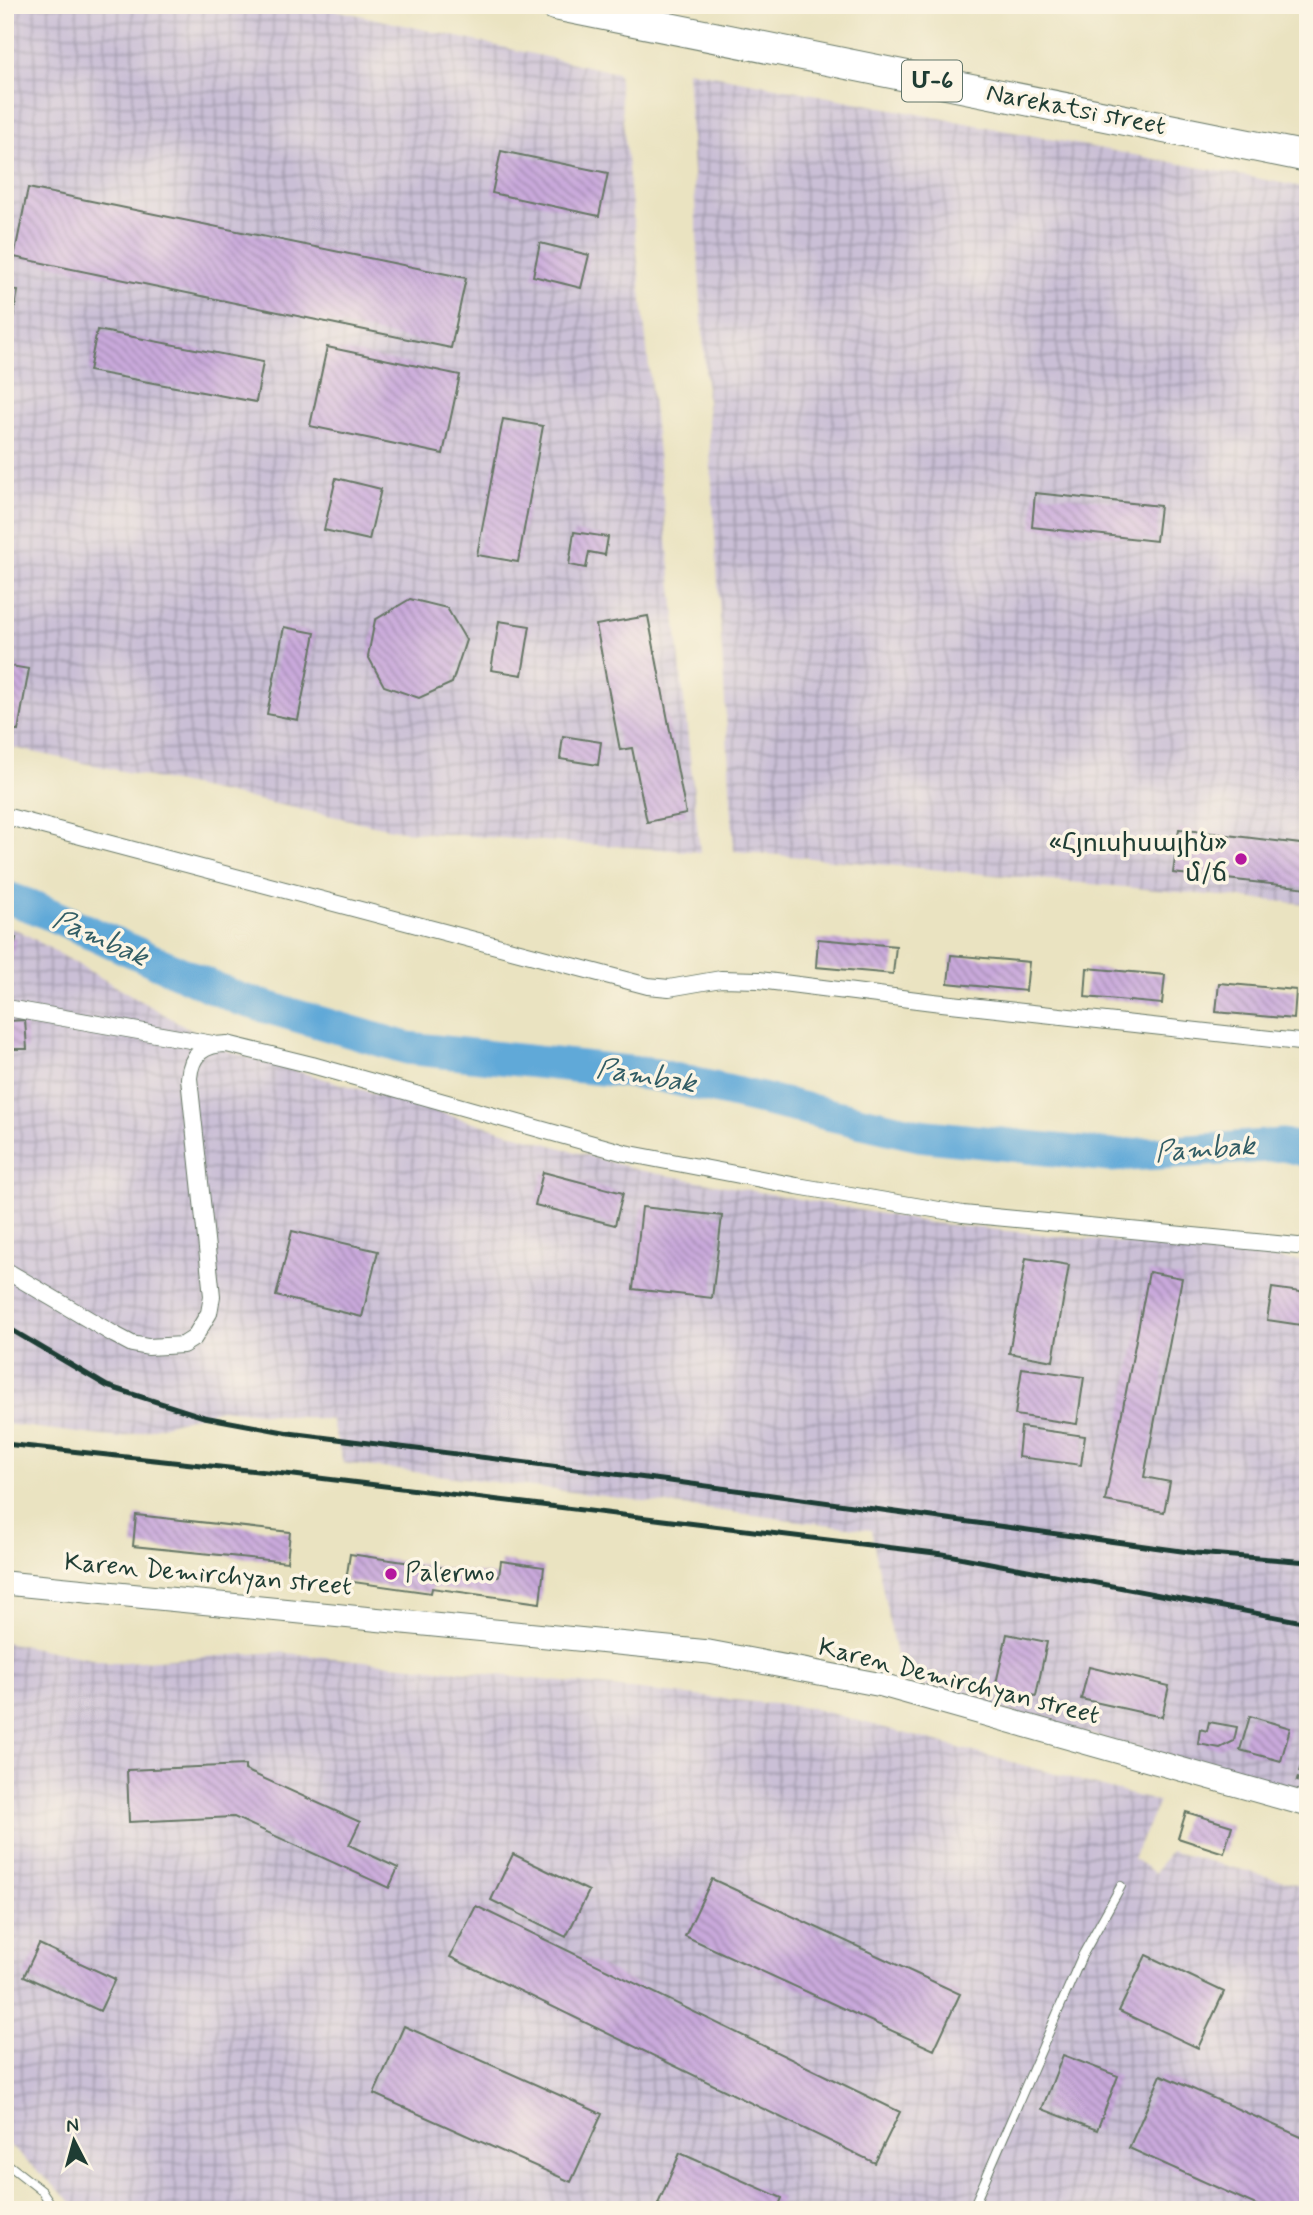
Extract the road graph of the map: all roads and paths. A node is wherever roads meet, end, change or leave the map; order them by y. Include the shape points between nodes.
1 (555, 5) edge
2 (623, 11) edge
3 (1308, 157) edge
4 (5, 816) edge
5 (7, 1008) dead end
6 (1308, 1043) edge
7 (213, 1044) junction
8 (1308, 1247) edge
9 (5, 1270) edge
10 (5, 1583) edge
11 (1308, 1742) edge
12 (1300, 1803) edge
13 (1121, 1886) dead end
14 (5, 2162) edge
15 (55, 2210) edge
16 (972, 2210) edge

1 - 2 highway, Narekatsi street / Մ-6
2 - 3 highway, Narekatsi street / Մ-6
4 - 6 street via 648,986 759,980
5 - 7 street
7 - 8 street via 251,1048 625,1153 797,1186 963,1214
7 - 9 street via 194,1057 189,1078 212,1296 209,1312 194,1338 164,1348 132,1344
10 - 12 main road, Karen Demirchyan street via 709,1652 882,1685
11 - 12 path
13 - 16 lane via 1082,1956
14 - 15 lane via 42,2190

